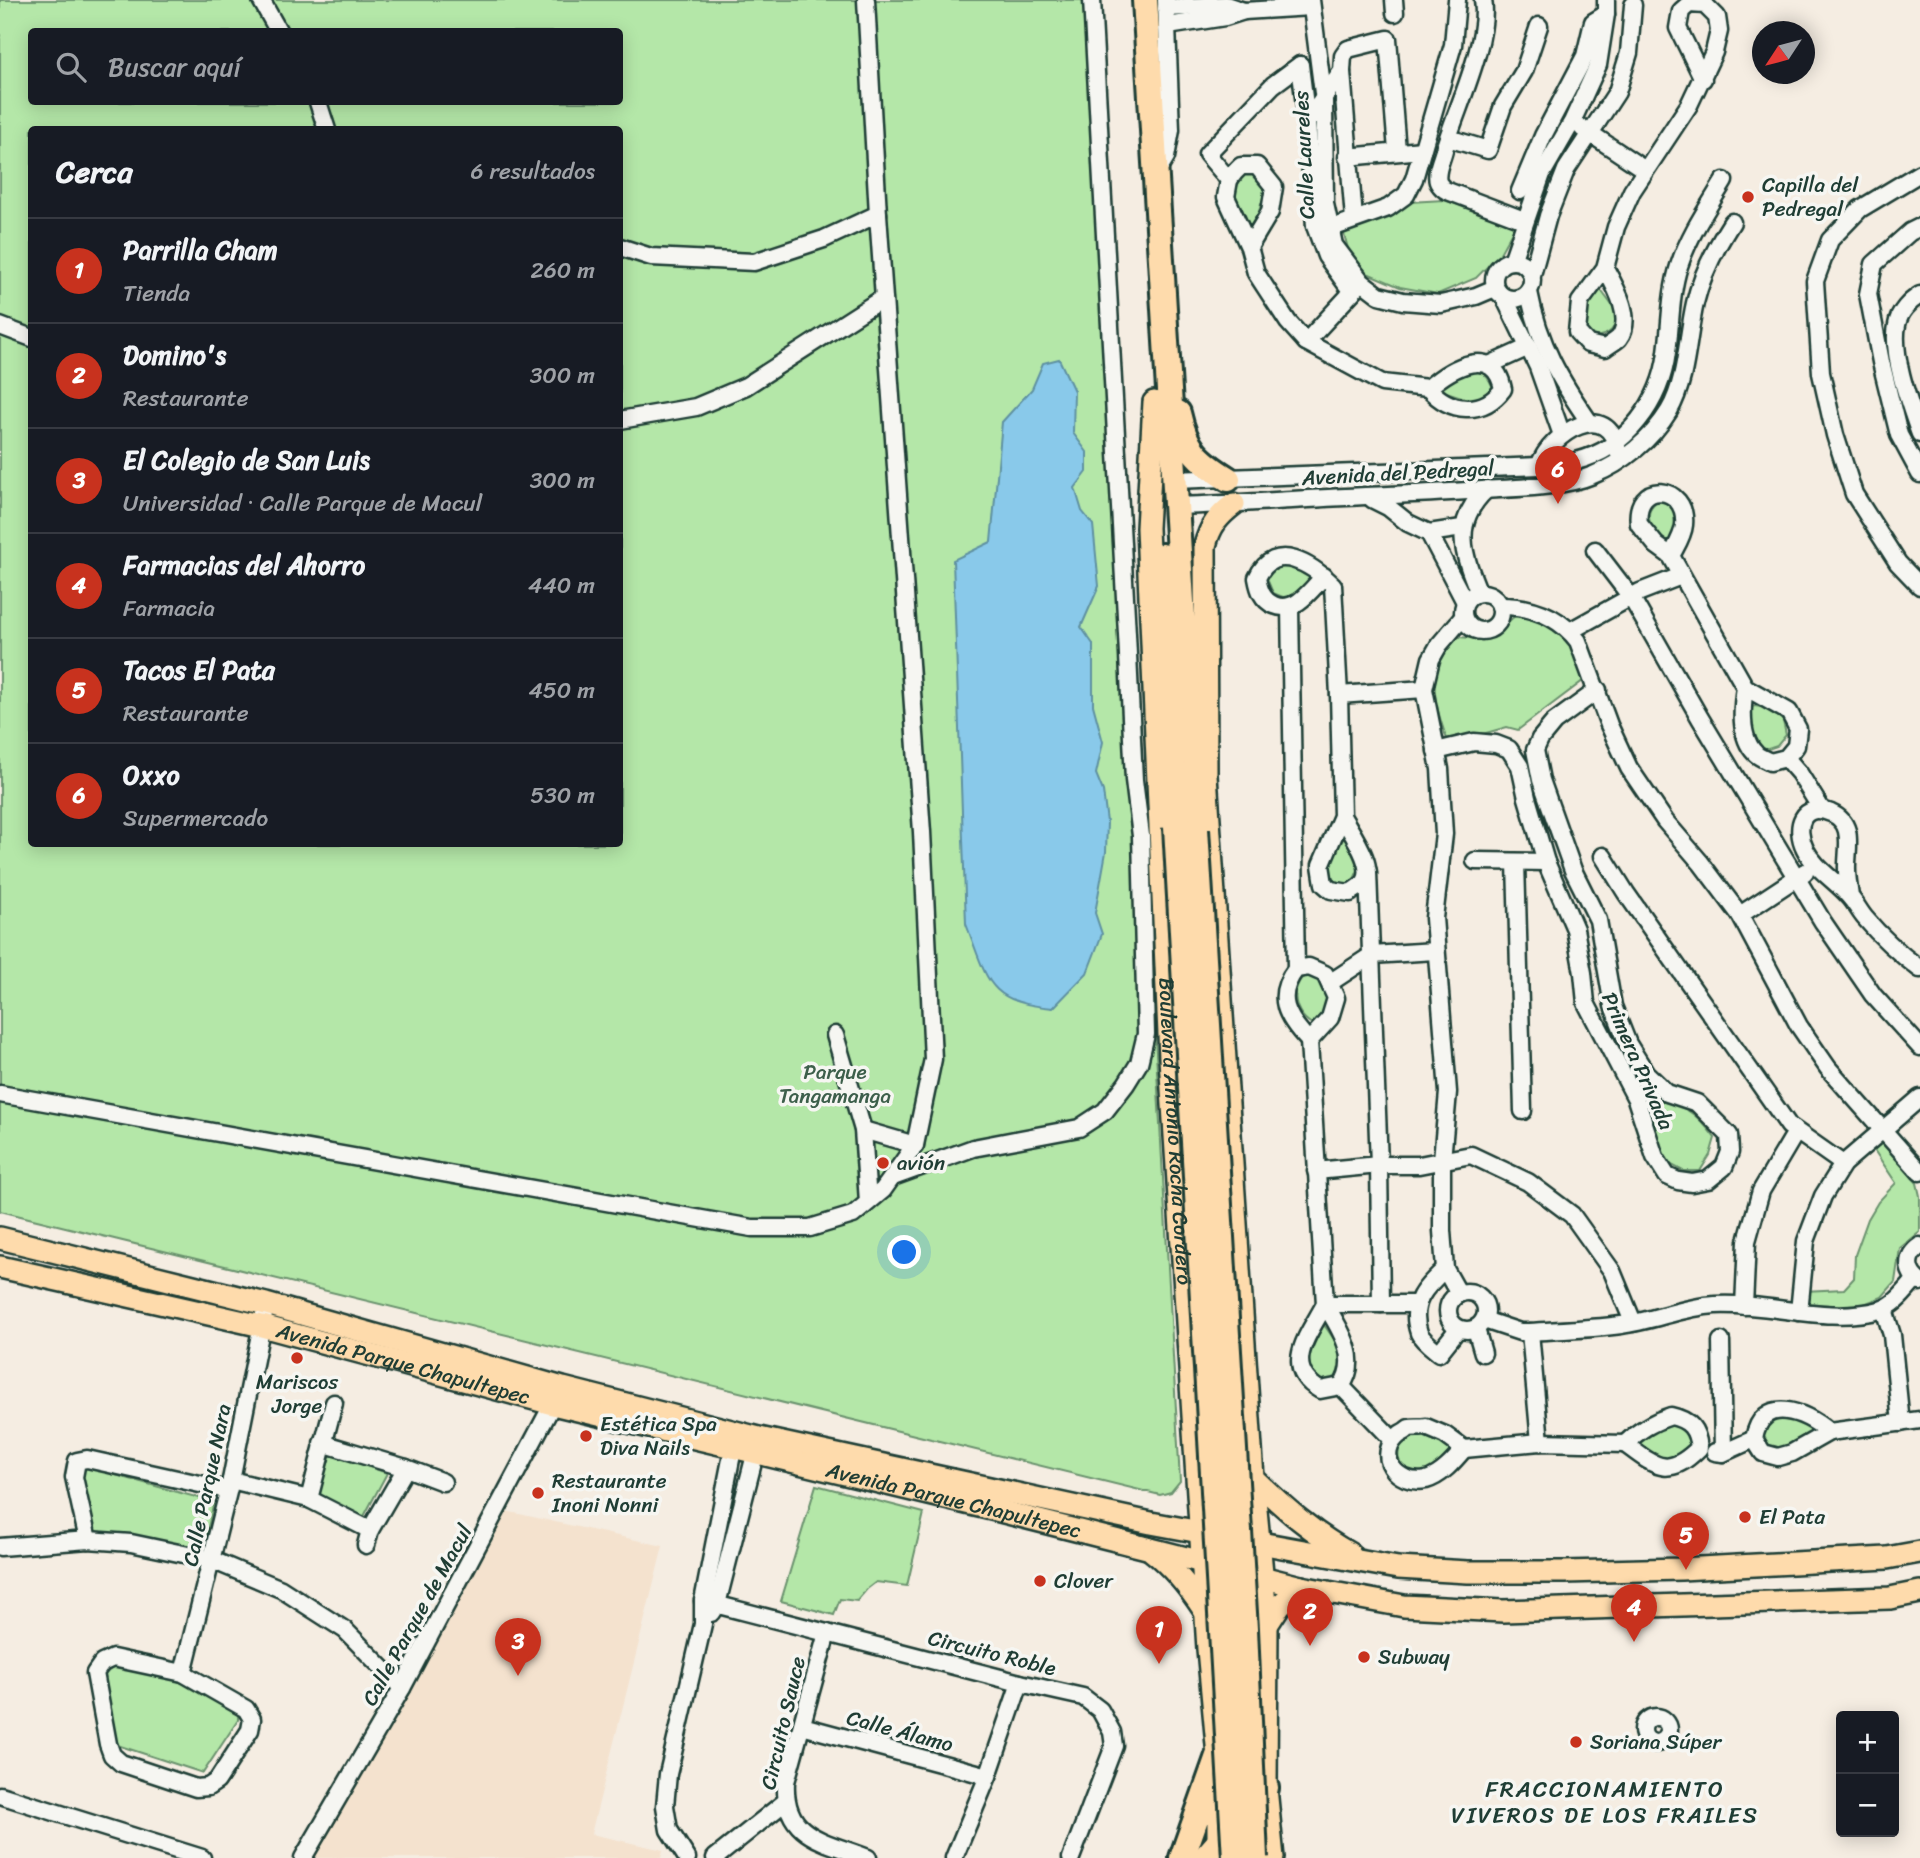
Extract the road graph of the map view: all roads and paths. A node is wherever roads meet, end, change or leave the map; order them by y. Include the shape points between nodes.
1 (261, 0) edge
2 (866, 0) edge
3 (1092, 0) edge
4 (1130, 0) edge
5 (1457, 0) edge
6 (1483, 0) edge
7 (1159, 3) edge
8 (1311, 4) edge
9 (1633, 5) dead end
10 (1244, 6) edge
11 (1606, 7) edge
12 (1168, 26) junction
13 (1539, 26) dead end
14 (277, 28) edge
15 (1591, 60) junction
16 (1342, 71) junction
17 (1703, 79) dead end
18 (1324, 101) junction
19 (318, 105) edge
20 (1556, 112) junction
21 (1307, 122) junction
22 (1572, 122) junction
23 (326, 126) edge
24 (1591, 134) junction
25 (1448, 138) junction
26 (1422, 150) junction
27 (1398, 151) junction
28 (1347, 157) junction
29 (1541, 167) junction
30 (1566, 170) junction
31 (1644, 170) junction
32 (1920, 173) edge
33 (1154, 177) junction
34 (1229, 180) junction
35 (1724, 181) dead end
36 (1520, 191) dead end
37 (878, 214) junction
38 (1354, 219) junction
39 (1524, 220) junction
40 (1732, 222) dead end
41 (1322, 227) junction
42 (1920, 228) edge
43 (1249, 247) junction
44 (623, 248) edge
45 (1512, 261) junction
46 (1605, 268) dead end
47 (1532, 275) junction
48 (1357, 287) junction
49 (1530, 292) junction
50 (1499, 293) junction
51 (1920, 295) edge
52 (883, 298) junction
53 (0, 326) edge
54 (28, 336) edge
55 (1306, 342) junction
56 (1530, 347) junction
57 (1166, 363) junction
58 (1489, 365) junction
59 (1545, 365) junction
60 (1428, 388) junction
61 (1154, 402) junction
62 (623, 419) edge
63 (1590, 424) junction
64 (1920, 433) edge
65 (1562, 435) junction
66 (1616, 442) junction
67 (1617, 462) junction
68 (1539, 466) junction
69 (1920, 474) edge
70 (1292, 476) junction
71 (1228, 479) junction
72 (1174, 480) junction
73 (1487, 489) junction
74 (1369, 497) junction
75 (1293, 500) junction
76 (1234, 505) junction
77 (1175, 506) junction
78 (1462, 528) junction
79 (1429, 533) junction
80 (1595, 550) dead end
81 (1671, 556) dead end
82 (1468, 566) junction
83 (1449, 572) junction
84 (1324, 576) junction
85 (1681, 576) junction
86 (1920, 586) edge
87 (1479, 593) junction
88 (1631, 597) junction
89 (1500, 606) junction
90 (1290, 607) junction
91 (1464, 610) junction
92 (1570, 631) junction
93 (1745, 687) junction
94 (1424, 690) junction
95 (1598, 690) junction
96 (1339, 695) junction
97 (1188, 698) junction
98 (1748, 741) junction
99 (1716, 743) junction
100 (1436, 751) junction
101 (1786, 758) junction
102 (1206, 775) junction
103 (1822, 810) junction
104 (1342, 816) junction
105 (1186, 828) junction
106 (1603, 856) dead end
107 (1475, 861) dead end
108 (1516, 862) junction
109 (1546, 862) junction
110 (1816, 865) junction
111 (1368, 872) junction
112 (1797, 878) junction
113 (1850, 897) junction
114 (1740, 915) junction
115 (1435, 951) junction
116 (1371, 955) junction
117 (1296, 969) junction
118 (1920, 969) edge
119 (1331, 982) junction
120 (835, 1035) dead end
121 (1309, 1041) junction
122 (1920, 1047) edge
123 (0, 1094) edge
124 (1920, 1098) edge
125 (1523, 1111) dead end
126 (863, 1130) junction
127 (1881, 1130) junction
128 (1796, 1132) junction
129 (915, 1144) junction
130 (1442, 1160) junction
131 (1843, 1164) junction
132 (1379, 1165) junction
133 (1316, 1171) junction
134 (1920, 1172) edge
135 (893, 1177) junction
136 (868, 1202) junction
137 (0, 1238) edge
138 (1920, 1246) edge
139 (0, 1267) edge
140 (1445, 1269) junction
141 (1918, 1280) edge
142 (1459, 1294) junction
143 (266, 1304) junction
144 (1325, 1304) junction
145 (1381, 1304) junction
146 (1416, 1304) junction
147 (1744, 1306) junction
148 (1884, 1309) junction
149 (1799, 1311) junction
150 (1633, 1322) junction
151 (1480, 1324) junction
152 (262, 1326) junction
153 (1458, 1329) junction
154 (1530, 1332) junction
155 (1721, 1341) dead end
156 (1483, 1353) dead end
157 (1341, 1386) junction
158 (558, 1396) junction
159 (334, 1403) dead end
160 (1920, 1420) edge
161 (1901, 1423) junction
162 (1829, 1432) junction
163 (1754, 1439) junction
164 (735, 1440) junction
165 (1393, 1440) junction
166 (1540, 1441) junction
167 (322, 1443) junction
168 (1625, 1444) junction
169 (757, 1445) junction
170 (1699, 1448) junction
171 (1464, 1449) junction
172 (1723, 1453) junction
173 (406, 1468) junction
174 (1196, 1472) junction
175 (1253, 1478) junction
176 (443, 1482) dead end
177 (229, 1485) junction
178 (309, 1499) junction
179 (1200, 1532) junction
180 (88, 1540) junction
181 (1260, 1543) junction
182 (0, 1547) edge
183 (1147, 1548) junction
184 (1920, 1552) edge
185 (212, 1560) junction
186 (1202, 1561) junction
187 (1364, 1562) junction
188 (1565, 1572) junction
189 (1263, 1577) junction
190 (1920, 1583) edge
191 (1301, 1587) junction
192 (1920, 1592) edge
193 (1890, 1598) junction
194 (710, 1602) junction
195 (1564, 1610) junction
196 (1206, 1612) junction
197 (1267, 1625) junction
198 (827, 1633) junction
199 (1267, 1648) junction
200 (1208, 1649) junction
201 (183, 1674) junction
202 (1020, 1683) junction
203 (402, 1688) junction
204 (802, 1726) junction
205 (1218, 1755) junction
206 (988, 1776) junction
207 (1266, 1788) junction
208 (0, 1795) edge
209 (785, 1802) junction
210 (1219, 1854) edge
211 (202, 1858) edge
212 (303, 1858) edge
213 (687, 1858) edge
214 (715, 1858) edge
215 (868, 1858) edge
216 (954, 1858) edge
217 (1071, 1858) edge
218 (1182, 1858) edge
219 (1255, 1858) edge
220 (1273, 1858) edge

1 - 14 street
2 - 37 street
3 - 135 street via 1134,780 1141,836 1146,1034 1139,1063 1126,1084 1105,1111 1079,1128 973,1147
4 - 61 highway
5 - 26 street via 1453,45
6 - 25 street via 1477,56
7 - 10 street
7 - 12 street
7 - 33 highway
8 - 10 street
8 - 18 street, Calle Laureles
9 - 24 street via 1629,53 1617,92
10 - 12 street via 1225,17
11 - 15 street
12 - 33 street via 1171,130 1166,157
13 - 25 street via 1489,150
15 - 20 street
15 - 22 street
16 - 18 street
16 - 27 street via 1348,49 1388,39
16 - 28 street
17 - 31 street
18 - 21 street
18 - 41 street, Calle Laureles
19 - 23 street
20 - 22 street
20 - 29 street via 1543,136
21 - 34 street via 1300,65 1273,85 1207,154
21 - 41 street
22 - 24 street
22 - 29 street
24 - 30 street
24 - 31 street
25 - 39 street via 1438,170 1438,182 1445,190
26 - 27 street
26 - 38 street via 1406,195 1388,208
27 - 28 street
28 - 38 street
29 - 30 street
29 - 36 street
29 - 39 street
30 - 47 street
31 - 46 street via 1616,227
32 - 86 street via 1860,209 1830,240 1815,281 1821,373 1854,494 1898,563
33 - 57 highway
34 - 43 street via 1226,197
34 - 43 street via 1241,166 1257,166 1274,187 1270,212
35 - 66 street, Avenida del Pedregal via 1692,233 1678,268 1657,392 1633,427
37 - 44 street via 824,239 754,262 651,257
37 - 52 street
38 - 41 street
39 - 45 street
40 - 67 street, Avenida del Pedregal via 1703,276 1674,402 1648,437
41 - 48 street, Calle Laureles
42 - 69 street via 1874,264 1867,294 1899,435
43 - 55 street via 1256,273
45 - 47 street via 1521,262
45 - 50 street via 1497,270 1494,279
47 - 49 street
48 - 50 street, Calle Laureles via 1403,301 1441,304
48 - 55 street
49 - 50 street via 1513,300
49 - 59 street
50 - 56 street
51 - 64 street via 1909,301 1896,323 1897,353
52 - 62 street via 746,386 696,407
52 - 129 street via 922,832 933,1059
53 - 54 street
55 - 60 street via 1382,383
56 - 58 street
56 - 59 street
57 - 71 highway via 1185,440 1198,459
57 - 72 highway
58 - 60 street via 1473,362
58 - 60 street via 1501,375 1503,389 1494,401 1480,408 1451,405
59 - 63 street
59 - 65 street
61 - 105 highway
61 - 174 main road, Boulevard Antonio Rocha Cordero via 1147,528 1170,1058
63 - 65 street
63 - 66 street via 1608,428
65 - 68 street via 1544,453
66 - 67 street
66 - 68 street, Avenida del Pedregal via 1576,461
67 - 73 street, Avenida del Pedregal via 1576,480
68 - 70 street, Avenida del Pedregal
70 - 71 street, Avenida del Pedregal
70 - 75 street
71 - 72 street, Avenida del Pedregal
72 - 77 highway
73 - 74 street, Avenida del Pedregal
73 - 78 street via 1470,508
74 - 75 street, Avenida del Pedregal
74 - 79 street
75 - 76 street, Avenida del Pedregal
76 - 77 street, Avenida del Pedregal
76 - 102 main road via 1209,530 1205,546
77 - 97 highway
78 - 79 street
78 - 82 street
79 - 83 street
80 - 88 street
81 - 85 street
82 - 83 street
82 - 87 street
83 - 91 street
84 - 90 street
84 - 90 street via 1296,559 1281,558 1264,566 1257,578 1263,597 1275,606
84 - 96 street via 1333,585 1335,598
85 - 88 street
85 - 93 street
87 - 89 street via 1492,596
87 - 91 street via 1471,596
88 - 92 street
88 - 99 street
89 - 91 street via 1500,618 1487,631 1470,627
89 - 92 street via 1542,612
90 - 117 street
91 - 94 street via 1431,659
92 - 95 street
93 - 98 street via 1744,734
93 - 101 street via 1789,712 1798,729 1796,746
94 - 96 street
94 - 100 street
95 - 109 street, Primera Privada via 1540,738 1535,750 1541,780 1573,870 1598,920 1613,1006 1628,1044 1646,1073 1667,1093 1697,1103 1729,1135 1730,1152 1724,1167 1708,1180 1678,1181 1667,1176 1655,1157 1636,1099 1586,1003 1575,929
95 - 114 street via 1629,768
96 - 104 street
97 - 102 highway
97 - 105 highway
98 - 99 street
98 - 101 street via 1755,754 1770,762
99 - 112 street
100 - 109 street, Primera Privada via 1474,743 1509,749 1520,766
100 - 115 street via 1444,834 1434,918
101 - 103 street
102 - 175 main road
103 - 110 street via 1808,813 1800,821 1799,832
103 - 113 street via 1834,814 1848,829
104 - 111 street via 1366,858
104 - 111 street via 1321,865 1324,884 1350,893 1365,882
105 - 210 highway, bridge
105 - 219 highway, bridge via 1245,1629
106 - 128 street
107 - 108 street
108 - 109 street
108 - 125 street
110 - 112 street
110 - 113 street
111 - 116 street
112 - 114 street
112 - 122 street via 1873,995
113 - 118 street via 1865,918
114 - 127 street via 1799,1026
115 - 116 street
115 - 130 street via 1448,1092
116 - 119 street
116 - 132 street
117 - 119 street via 1309,967
117 - 121 street via 1286,982 1287,1012
119 - 121 street via 1336,998 1330,1018
120 - 126 street
121 - 133 street
123 - 136 street via 752,1228 810,1228 852,1215
124 - 127 street
126 - 129 street
126 - 136 street
127 - 131 street
127 - 134 street
128 - 131 street
128 - 147 street via 1761,1191 1747,1241
129 - 135 street
130 - 132 street
130 - 140 street
130 - 150 street via 1471,1155 1528,1182 1572,1215 1612,1271
131 - 149 street via 1823,1196 1806,1241
132 - 133 street
132 - 145 street
133 - 144 street
135 - 136 street
137 - 143 main road, Avenida Parque Chapultepec
138 - 141 street via 1908,1265
139 - 152 main road, Avenida Parque Chapultepec
140 - 142 street
140 - 146 street
141 - 148 street
142 - 151 street via 1470,1292 1481,1298 1486,1308
142 - 153 street via 1448,1308
143 - 152 street, Calle Parque Nara
143 - 158 main road, Avenida Parque Chapultepec
144 - 145 street
144 - 157 street via 1351,1359
144 - 157 street via 1301,1344 1299,1365 1308,1383 1320,1390
145 - 146 street
146 - 153 street via 1420,1335 1438,1353
147 - 149 street
147 - 150 street via 1714,1305
148 - 149 street via 1861,1314
148 - 161 street via 1892,1335
150 - 154 street
151 - 153 street via 1470,1331
151 - 154 street
151 - 156 street
152 - 158 main road, Avenida Parque Chapultepec
152 - 177 street, Calle Parque Nara
154 - 166 street
155 - 172 street
157 - 165 street
158 - 164 main road, Avenida Parque Chapultepec
158 - 203 street, Calle Parque de Macul
159 - 167 street
160 - 161 street
161 - 162 street
162 - 163 street via 1778,1457 1763,1453
162 - 163 street via 1813,1418 1779,1409 1756,1427
163 - 172 street
164 - 169 main road, Avenida Parque Chapultepec
164 - 194 street
165 - 171 street via 1408,1428 1426,1427
165 - 171 street via 1387,1450 1389,1460 1396,1473 1412,1481 1441,1472
166 - 168 street
166 - 171 street
167 - 173 street
167 - 178 street
168 - 170 street via 1667,1468 1684,1464
168 - 170 street via 1638,1431 1671,1416 1686,1419 1697,1432
169 - 179 main road, Avenida Parque Chapultepec
169 - 183 main road, Avenida Parque Chapultepec
169 - 194 street
170 - 172 street
173 - 176 street
173 - 178 street via 368,1537
174 - 175 main road via 1210,1490 1224,1493 1244,1487
174 - 179 main road, Boulevard Antonio Rocha Cordero
175 - 181 main road
175 - 187 main road via 1321,1538
177 - 178 street
177 - 180 street via 87,1459 77,1461 74,1477
177 - 185 street, Calle Parque Nara
179 - 181 main road, Avenida Parque Chapultepec
179 - 186 main road, Boulevard Antonio Rocha Cordero
180 - 182 street
180 - 185 street via 131,1543
181 - 187 main road, Avenida Parque Chapultepec
181 - 189 main road
183 - 186 main road, Avenida Parque Chapultepec
183 - 196 main road via 1182,1578
184 - 188 main road, Avenida Parque Chapultepec via 1860,1559
185 - 201 street, Calle Parque Nara
185 - 203 street via 281,1589 345,1630
186 - 189 main road, Avenida Parque Chapultepec
186 - 196 main road, Boulevard Antonio Rocha Cordero
187 - 188 main road, Avenida Parque Chapultepec via 1468,1572
188 - 195 main road
189 - 191 main road, Avenida Parque Chapultepec
189 - 197 main road
190 - 193 main road
191 - 195 main road, Avenida Parque Chapultepec via 1411,1606
191 - 197 main road via 1280,1605
192 - 193 main road, Avenida Parque Chapultepec
193 - 195 main road, Avenida Parque Chapultepec
194 - 198 street, Circuito Roble
194 - 213 street via 664,1806 669,1830
196 - 200 main road, Boulevard Antonio Rocha Cordero
197 - 199 main road
198 - 202 street, Circuito Roble
198 - 204 street, Circuito Sauce
199 - 200 main road via 1254,1605 1247,1596 1228,1590 1214,1604
199 - 207 main road
200 - 205 main road, Boulevard Antonio Rocha Cordero
201 - 201 street via 247,1709 252,1719 250,1730 217,1781 208,1787 196,1788 121,1763 108,1744 95,1673 102,1662 113,1658
202 - 206 street
202 - 217 street, Circuito Roble via 1083,1697 1100,1710 1112,1732 1114,1746
203 - 212 street, Calle Parque de Macul
204 - 206 street, Calle Álamo
204 - 209 street, Circuito Sauce
205 - 210 main road, Boulevard Antonio Rocha Cordero
205 - 218 highway
206 - 216 street
207 - 210 highway
207 - 220 main road
208 - 211 street
209 - 214 street
209 - 215 street, Circuito Sauce via 808,1835

